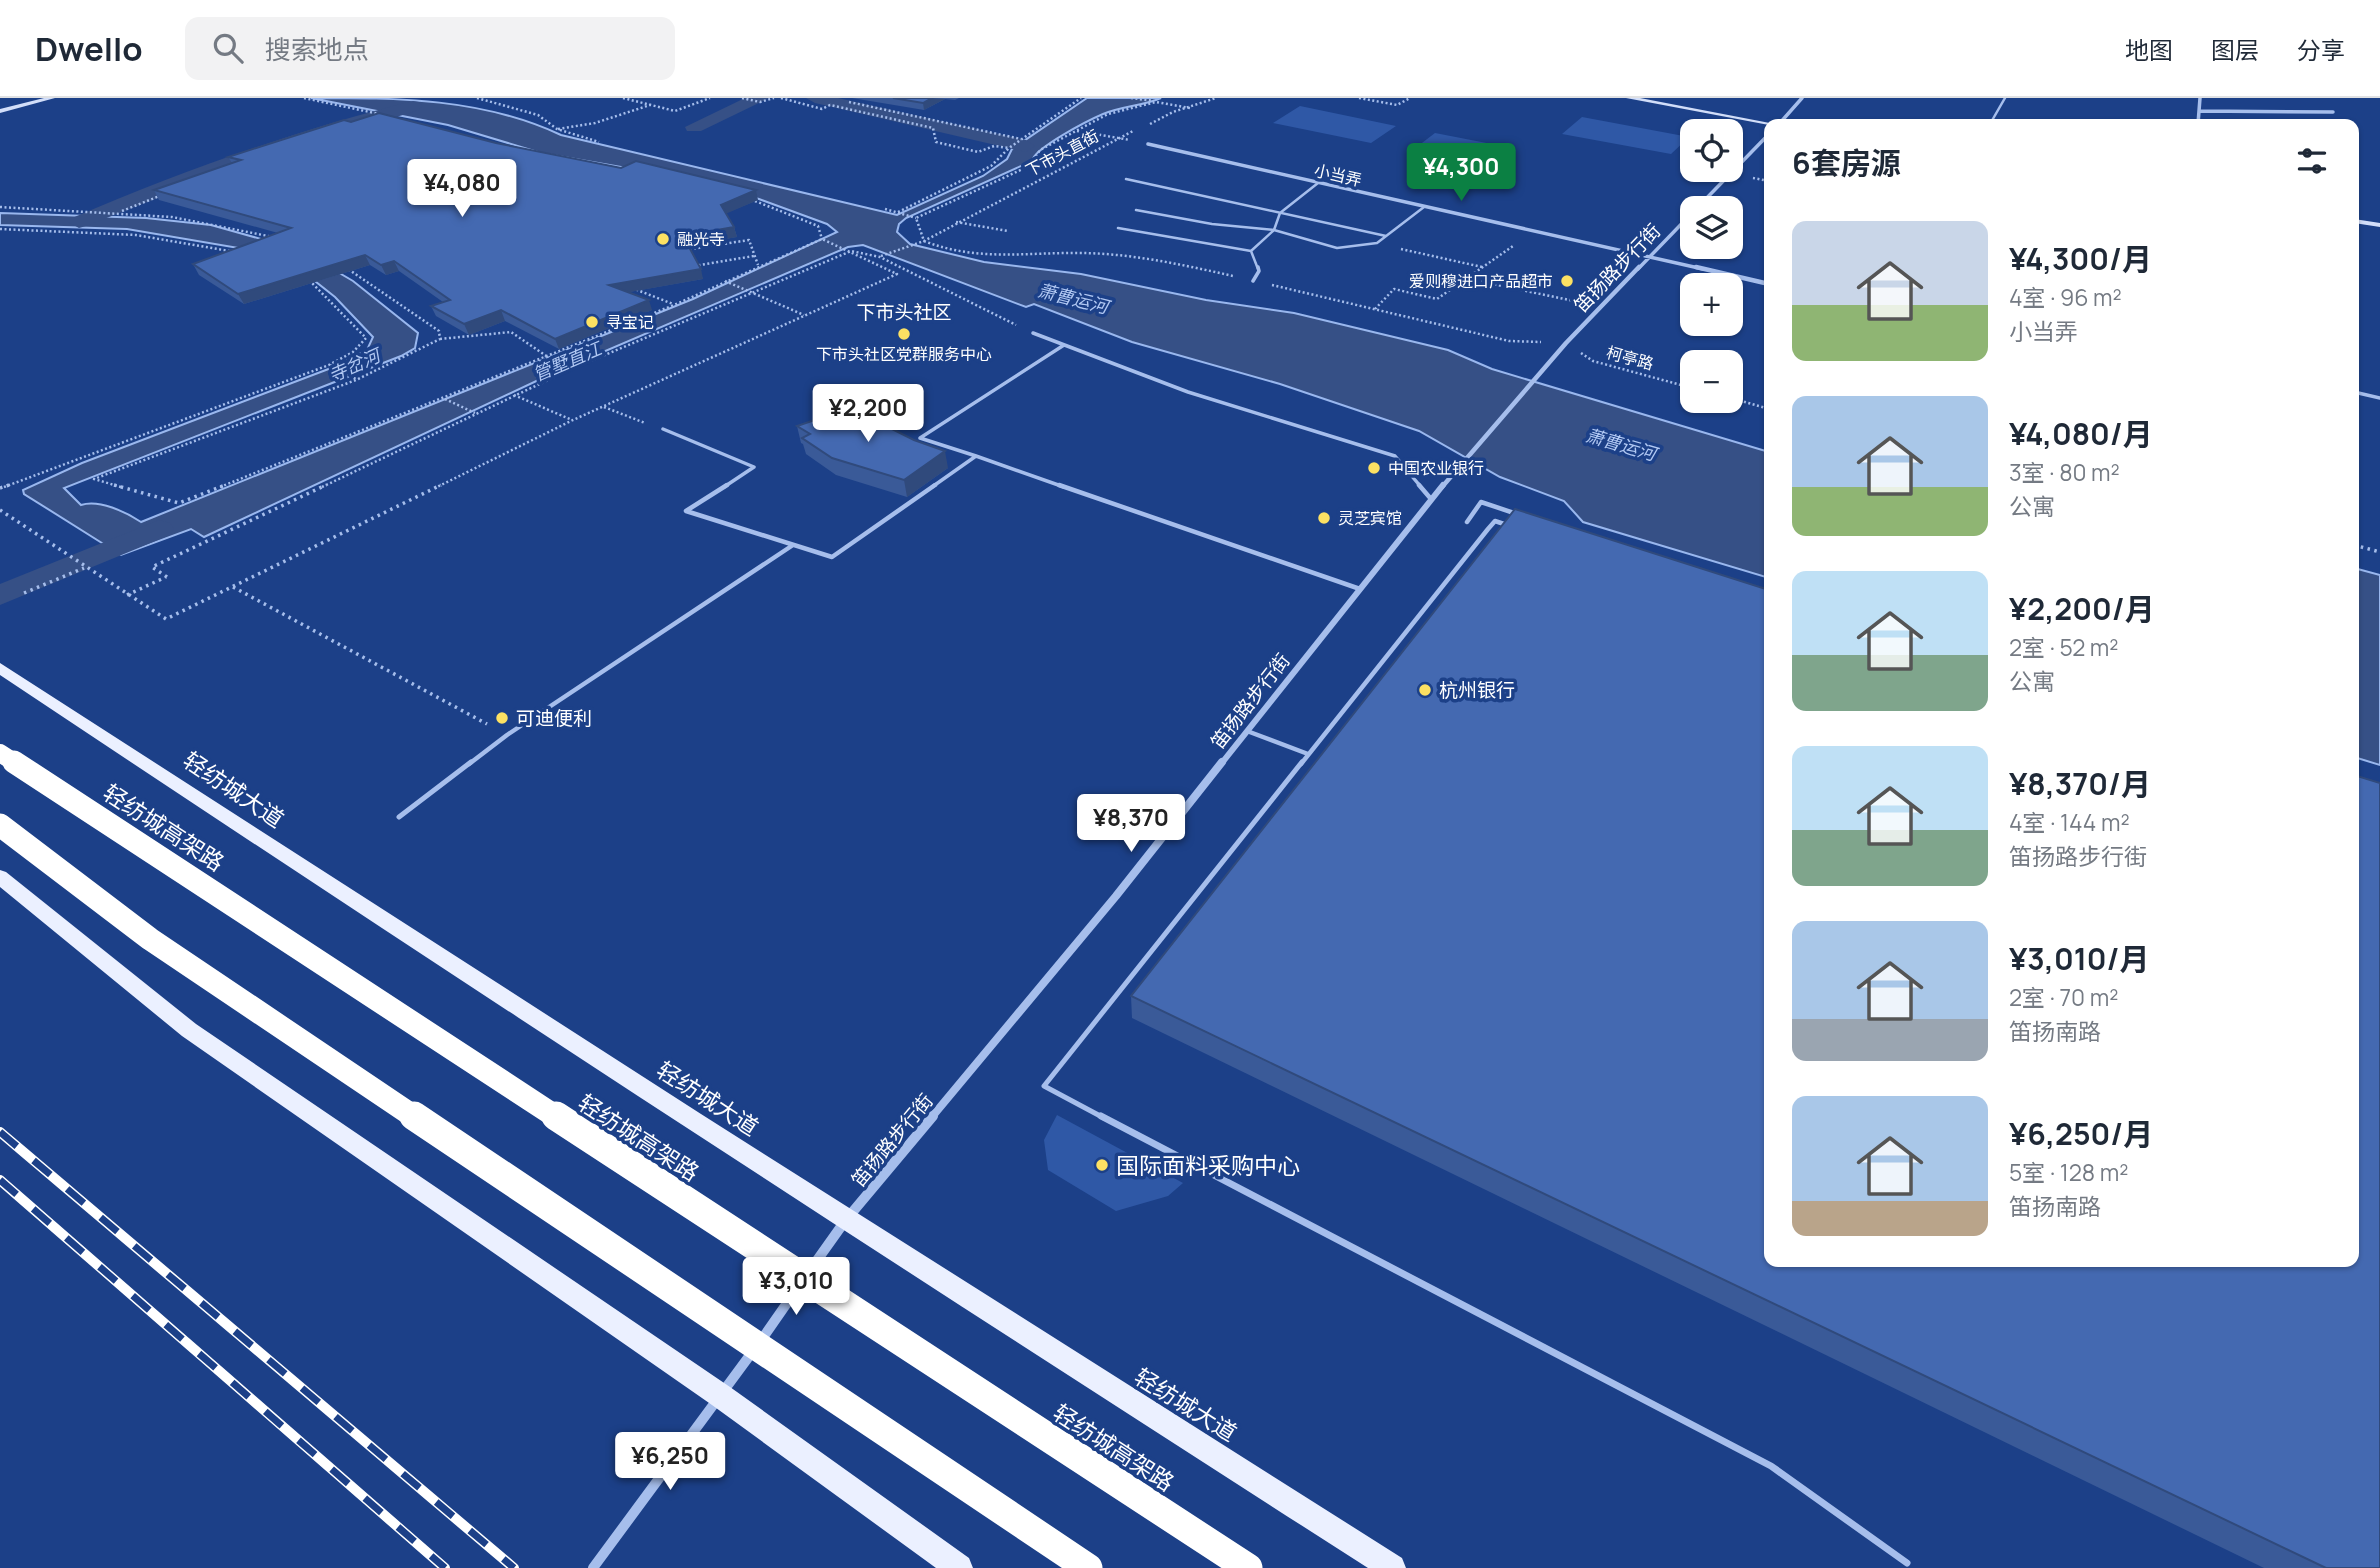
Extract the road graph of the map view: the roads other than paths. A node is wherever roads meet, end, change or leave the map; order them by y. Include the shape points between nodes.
1 (52, 98) edge
2 (1629, 98) edge
3 (1802, 98) edge
4 (2005, 98) edge
5 (2200, 98) edge
6 (0, 111) edge
7 (2199, 111) junction
8 (2333, 112) dead end
9 (1783, 119) edge
10 (1993, 119) edge
11 (2198, 119) edge
12 (1764, 123) edge
13 (1764, 139) edge
14 (1148, 144) road end
15 (1126, 179) dead end
16 (1318, 183) junction
17 (1709, 196) edge
18 (1424, 207) junction
19 (1136, 209) dead end
20 (1280, 212) junction
21 (2359, 222) edge
22 (1680, 225) edge
23 (2380, 225) edge
24 (1118, 228) dead end
25 (1274, 230) junction
26 (1385, 236) junction
27 (1251, 251) junction
28 (1648, 258) junction
29 (1253, 281) dead end
30 (1764, 283) edge
31 (1033, 333) road end
32 (1064, 345) junction
33 (2359, 393) edge
34 (2380, 398) edge
35 (663, 429) road end
36 (975, 456) junction
37 (1431, 499) junction
38 (1520, 516) edge
39 (1467, 522) dead end
40 (1519, 529) edge
41 (793, 545) junction
42 (1360, 589) junction
43 (0, 668) edge
44 (1247, 731) junction
45 (0, 753) edge
46 (1308, 754) junction
47 (399, 817) dead end
48 (0, 825) edge
49 (0, 877) edge
50 (845, 1221) junction
51 (721, 1396) junction
52 (1907, 1563) dead end
53 (593, 1568) edge
54 (959, 1568) edge
55 (1088, 1568) edge
56 (1248, 1568) edge
57 (1392, 1568) edge

1 - 6 street
2 - 12 street
3 - 9 street
4 - 10 lane
5 - 7 street
7 - 8 street
7 - 11 street
13 - 17 street
14 - 16 street, 小当弄
15 - 20 lane
16 - 18 street, 小当弄
16 - 20 lane
18 - 26 lane
18 - 28 street, 小当弄
19 - 25 lane
20 - 25 lane
20 - 26 lane
21 - 23 street
22 - 28 street, 笛扬路步行街
24 - 27 lane
25 - 26 lane via 1337,248 1377,243
25 - 27 lane
27 - 29 lane via 1259,271
28 - 30 street, 小当弄
28 - 37 street, 笛扬路步行街 via 1566,343
31 - 32 lane
32 - 36 lane via 920,438
32 - 37 lane via 1188,392 1395,456
33 - 34 lane
35 - 41 lane via 754,467 686,511
36 - 41 lane via 832,557
36 - 42 lane
37 - 42 street, 笛扬路步行街
38 - 39 lane via 1481,502
40 - 46 lane via 1495,521
41 - 47 lane via 507,735
42 - 44 street, 笛扬路步行街
43 - 50 main road, 轻纺城大道
44 - 46 lane
44 - 50 street, 笛扬路步行街
45 - 56 highway, 轻纺城高架路, bridge
46 - 52 lane via 1044,1086 1771,1466
48 - 55 highway, bridge via 150,939
49 - 51 main road via 189,1030
50 - 51 street, 笛扬路步行街
50 - 57 main road, 轻纺城大道
51 - 53 street, 笛扬路步行街
51 - 54 main road

